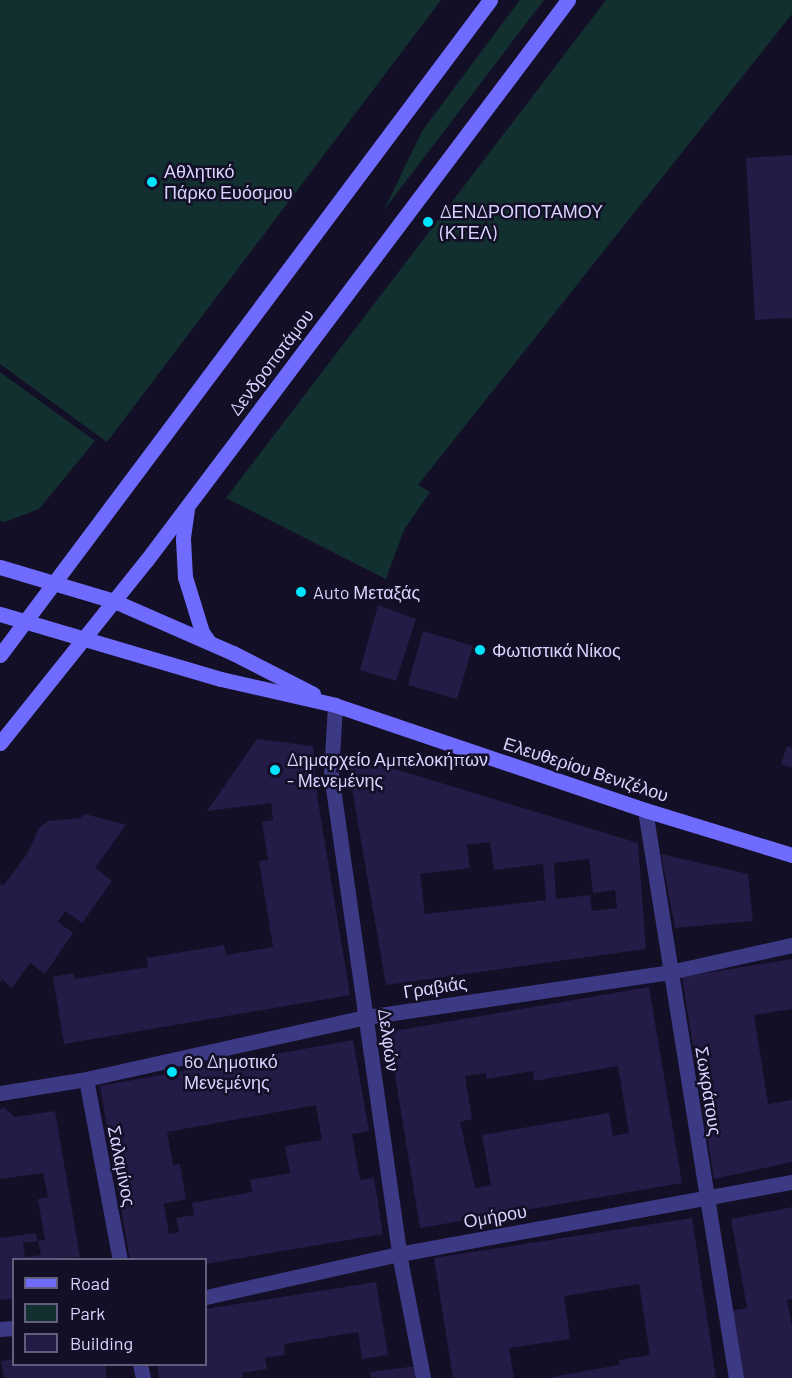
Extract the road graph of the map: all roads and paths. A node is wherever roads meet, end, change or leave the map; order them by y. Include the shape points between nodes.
1 (490, 0) edge
2 (568, 0) edge
3 (187, 506) junction
4 (0, 567) edge
5 (53, 581) junction
6 (114, 601) junction
7 (0, 614) edge
8 (24, 621) junction
9 (86, 637) junction
10 (209, 642) junction
11 (0, 655) edge
12 (335, 705) junction
13 (0, 743) edge
14 (645, 810) junction
15 (792, 855) edge
16 (792, 945) edge
17 (670, 972) junction
18 (366, 1017) junction
19 (86, 1079) junction
20 (0, 1093) edge
21 (792, 1182) edge
22 (707, 1198) junction
23 (399, 1254) junction
24 (120, 1258) edge
25 (207, 1297) edge
26 (423, 1378) edge
27 (736, 1378) edge

1 - 5 main road
2 - 3 main road, Δενδροποτάμου
3 - 6 main road, Δενδροποτάμου
3 - 10 main road via 183,539 185,577 202,632
4 - 5 main road, Ελευθερίου Βενιζέλου
5 - 6 main road, Ελευθερίου Βενιζέλου
5 - 8 main road
6 - 9 main road, Δενδροποτάμου
6 - 10 main road, Ελευθερίου Βενιζέλου
7 - 8 main road, Ελευθερίου Βενιζέλου
8 - 9 main road, Ελευθερίου Βενιζέλου
8 - 11 main road
9 - 12 main road, Ελευθερίου Βενιζέλου via 201,674
9 - 13 main road, Δενδροποτάμου
10 - 12 main road, Ελευθερίου Βενιζέλου
12 - 14 main road, Ελευθερίου Βενιζέλου
12 - 18 street, Δελφών via 331,774
14 - 15 main road, Ελευθερίου Βενιζέλου
14 - 17 street, Σωκράτους
16 - 17 street, Γραβιάς
17 - 18 street, Γραβιάς
17 - 22 street, Σωκράτους
18 - 19 street, Γραβιάς
18 - 23 street, Δελφών
19 - 20 street, Γραβιάς
19 - 24 street, Σαλαμίνος
21 - 22 street, Ομήρου
22 - 23 street, Ομήρου
22 - 27 street, Σωκράτους
23 - 25 street, Ομήρου
23 - 26 street, Δελφών

